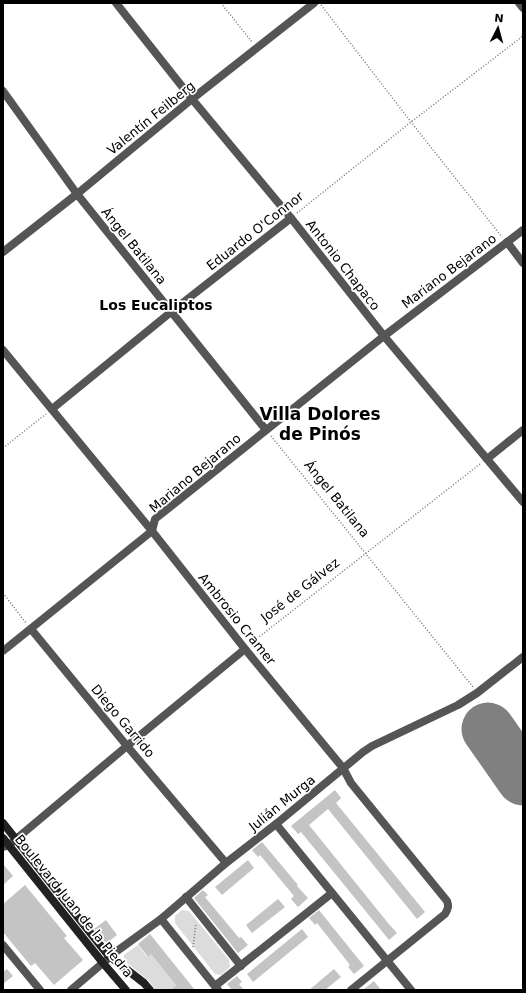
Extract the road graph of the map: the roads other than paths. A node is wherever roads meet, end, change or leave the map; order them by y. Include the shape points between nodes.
1 (116, 3) edge
2 (314, 3) edge
3 (519, 3) edge
4 (523, 8) edge
5 (3, 91) edge
6 (192, 99) junction
7 (77, 194) junction
8 (291, 218) junction
9 (523, 230) edge
10 (506, 242) junction
11 (3, 252) edge
12 (523, 263) edge
13 (171, 312) junction
14 (384, 336) junction
15 (3, 350) edge
16 (52, 410) junction
17 (266, 430) junction
18 (523, 430) edge
19 (487, 459) junction
20 (523, 502) edge
21 (152, 531) junction
22 (31, 629) junction
23 (244, 649) junction
24 (3, 652) edge
25 (523, 657) edge
26 (127, 746) junction
27 (343, 768) junction
28 (3, 823) edge
29 (276, 824) junction
30 (3, 838) edge
31 (16, 839) junction
32 (6, 846) edge
33 (226, 863) junction
34 (332, 893) junction
35 (186, 897) junction
36 (161, 918) junction
37 (3, 945) edge
38 (111, 958) junction
39 (387, 960) junction
40 (103, 963) junction
41 (241, 966) junction
42 (217, 988) edge
43 (40, 990) edge
44 (71, 990) edge
45 (126, 990) edge
46 (150, 990) edge
47 (351, 990) edge
48 (411, 990) edge

1 - 6 street, Antonio Chapaco
2 - 6 street, Valentín Feilberg
3 - 4 street
5 - 7 street, Ángel Batilana
6 - 7 street, Valentín Feilberg
6 - 8 street, Antonio Chapaco
7 - 11 street, Valentín Feilberg
7 - 13 street, Ángel Batilana
8 - 13 street, Eduardo O'Connor
8 - 14 street, Antonio Chapaco
9 - 10 street, Mariano Bejarano
10 - 12 street
10 - 14 street, Mariano Bejarano
13 - 16 street, Eduardo O'Connor
13 - 17 street, Ángel Batilana
14 - 17 street, Mariano Bejarano
14 - 19 street, Antonio Chapaco
15 - 16 street, Ambrosio Cramer
16 - 21 street, Ambrosio Cramer
17 - 21 street, Mariano Bejarano via 155,519
18 - 19 street
19 - 20 street, Antonio Chapaco
21 - 22 street, Mariano Bejarano
21 - 23 street, Ambrosio Cramer
22 - 24 street, Mariano Bejarano
22 - 26 street, Diego Garrido
23 - 26 street
23 - 27 street, Ambrosio Cramer
25 - 27 street, Julián Murga via 478,693 448,711 372,746
26 - 31 street
26 - 33 street, Diego Garrido
27 - 29 street, Julián Murga
27 - 39 street, Ambrosio Cramer via 351,783 448,905 445,914
28 - 31 main road, Boulevard Juan de la Piedra
29 - 33 street, Julián Murga
29 - 34 street
30 - 32 main road, Boulevard Juan de la Piedra
31 - 32 street
31 - 38 main road, Boulevard Juan de la Piedra
32 - 40 main road, Boulevard Juan de la Piedra
33 - 35 street, Julián Murga
34 - 39 street
34 - 41 street
35 - 36 street, Julián Murga
35 - 41 street
36 - 38 street, Julián Murga
36 - 42 street
37 - 43 street
38 - 40 street, Julián Murga
38 - 46 main road, Boulevard Juan de la Piedra via 144,982
39 - 47 street
39 - 48 street
40 - 44 street, Julián Murga
40 - 45 main road, Boulevard Juan de la Piedra
41 - 42 street

